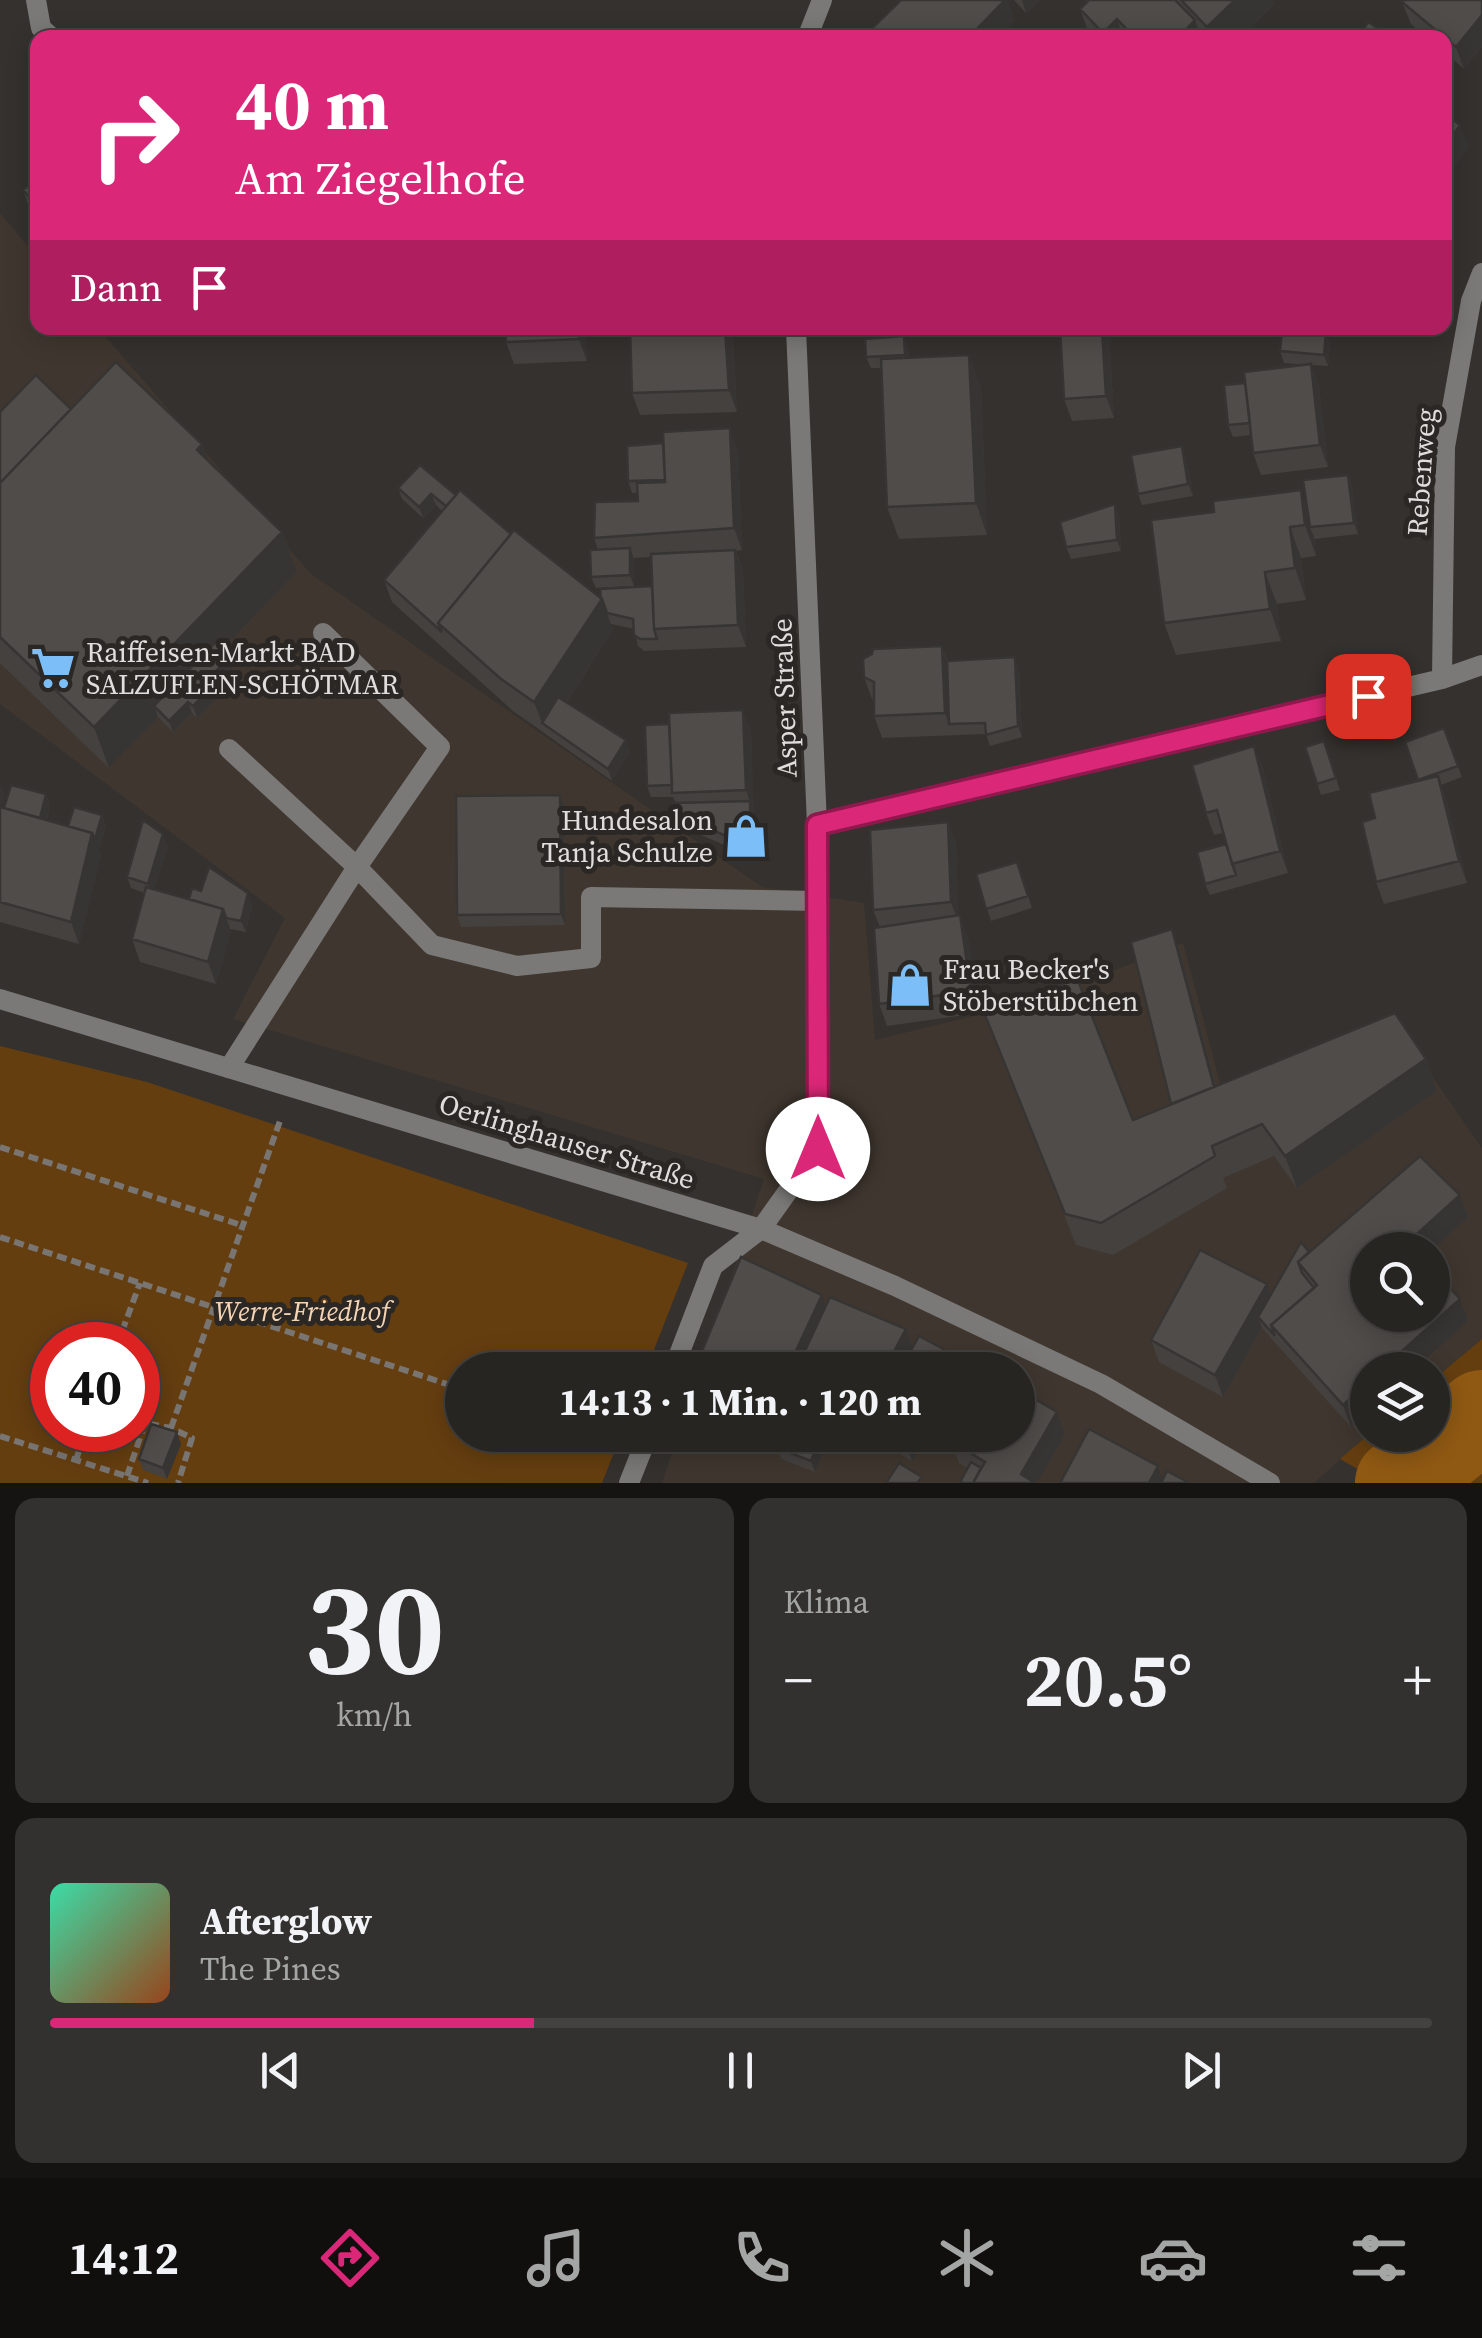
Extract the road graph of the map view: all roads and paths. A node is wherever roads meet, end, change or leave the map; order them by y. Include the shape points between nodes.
1 (36, 0) edge
2 (822, 0) edge
3 (43, 30) edge
4 (809, 30) edge
5 (1482, 273) edge
6 (796, 335) edge
7 (324, 633) dead end
8 (1482, 665) edge
9 (1442, 680) junction
10 (229, 749) dead end
11 (817, 825) junction
12 (357, 867) junction
13 (819, 901) junction
14 (0, 999) edge
15 (229, 1068) junction
16 (292, 1087) junction
17 (0, 1147) edge
18 (244, 1226) junction
19 (762, 1228) junction
20 (0, 1237) edge
21 (140, 1283) junction
22 (215, 1308) junction
23 (126, 1322) edge
24 (680, 1352) edge
25 (445, 1384) edge
26 (171, 1428) junction
27 (0, 1436) edge
28 (79, 1452) edge
29 (641, 1452) edge
30 (76, 1460) junction
31 (127, 1476) junction
32 (148, 1483) edge
33 (178, 1483) edge
34 (629, 1483) edge
35 (1270, 1483) edge

1 - 3 street
2 - 4 street
5 - 9 street, Rebenweg via 1445,447
6 - 11 street, Asper Straße
7 - 12 street via 440,747
8 - 9 street
9 - 11 street
10 - 12 street
11 - 13 street, Asper Straße
12 - 13 street via 432,944 517,966 591,958 592,897
12 - 15 street
13 - 19 street, Asper Straße via 818,1149
14 - 15 street, Oerlinghauser Straße
15 - 16 street, Oerlinghauser Straße
16 - 18 path
16 - 19 street, Oerlinghauser Straße
17 - 18 path
18 - 22 path
19 - 24 street, Asper Straße via 713,1266
19 - 35 street, Oerlinghauser Straße via 1101,1384
20 - 21 path
21 - 22 path
21 - 23 path
22 - 25 path
22 - 26 path
26 - 31 path via 146,1424
26 - 33 path via 192,1438
27 - 30 path
28 - 30 path
29 - 34 street
30 - 31 path
31 - 32 path

